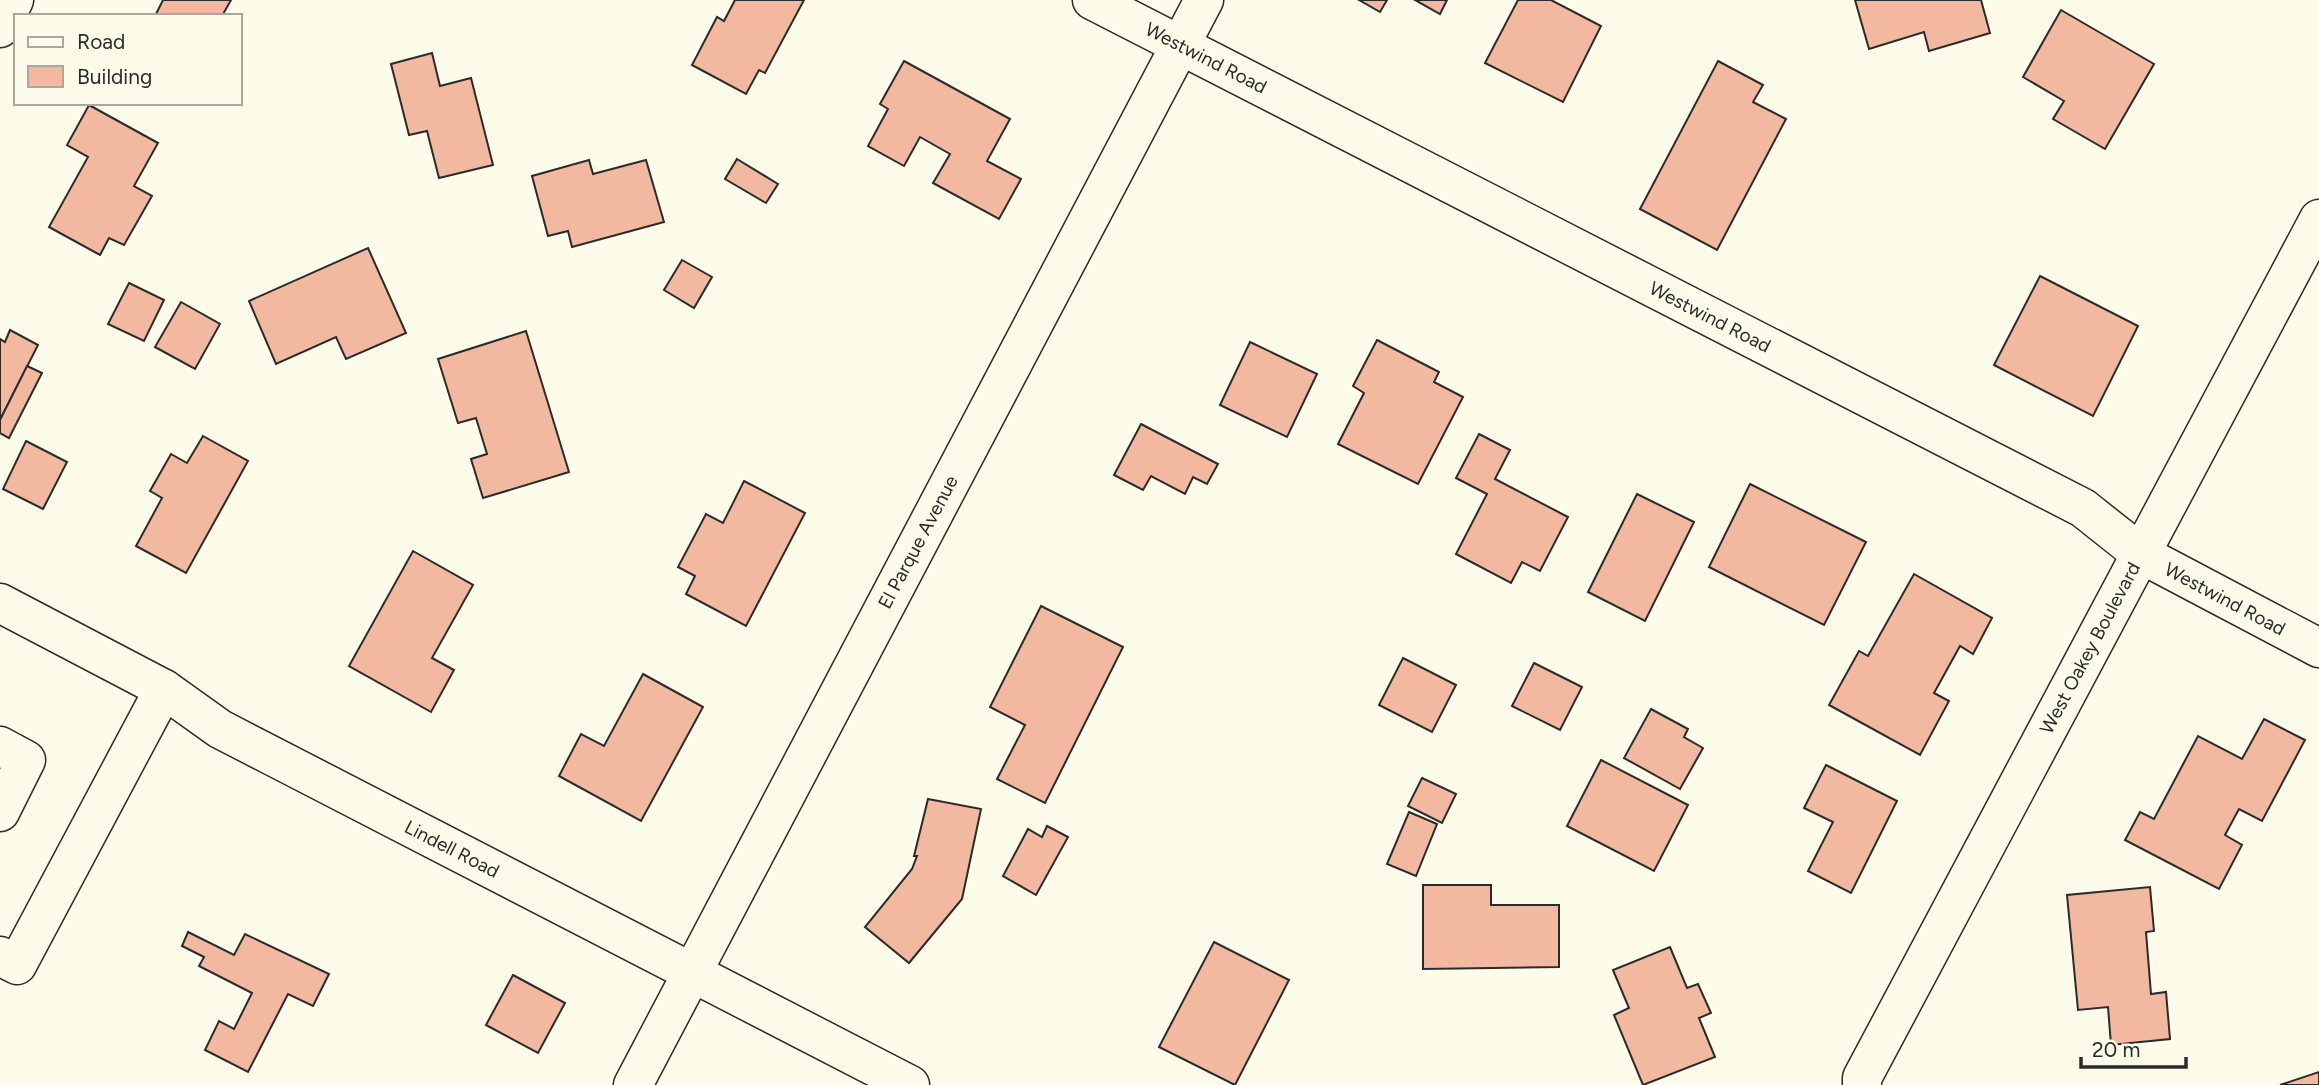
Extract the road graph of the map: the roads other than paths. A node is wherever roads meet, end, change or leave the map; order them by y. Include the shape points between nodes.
1 (14, 0) edge
2 (1092, 0) edge
3 (1204, 0) edge
4 (0, 28) edge
5 (1180, 45) junction
6 (2319, 219) edge
7 (2141, 554) junction
8 (0, 603) edge
9 (2319, 648) edge
10 (164, 689) junction
11 (0, 746) edge
12 (0, 811) edge
13 (0, 956) edge
14 (691, 973) junction
15 (1858, 1083) edge
16 (633, 1085) edge
17 (910, 1085) edge

1 - 4 street
2 - 5 street, Westwind Road
3 - 5 street, El Parque Avenue
5 - 7 street, Westwind Road via 2083,508
5 - 14 street, El Parque Avenue
6 - 7 street, West Oakey Boulevard
7 - 9 street, Westwind Road
7 - 15 street, West Oakey Boulevard
8 - 10 street, Lindell Road
10 - 13 street via 17,965
10 - 14 street, Lindell Road via 220,729
11 - 12 street via 26,760
14 - 16 street, El Parque Avenue
14 - 17 street, Lindell Road

